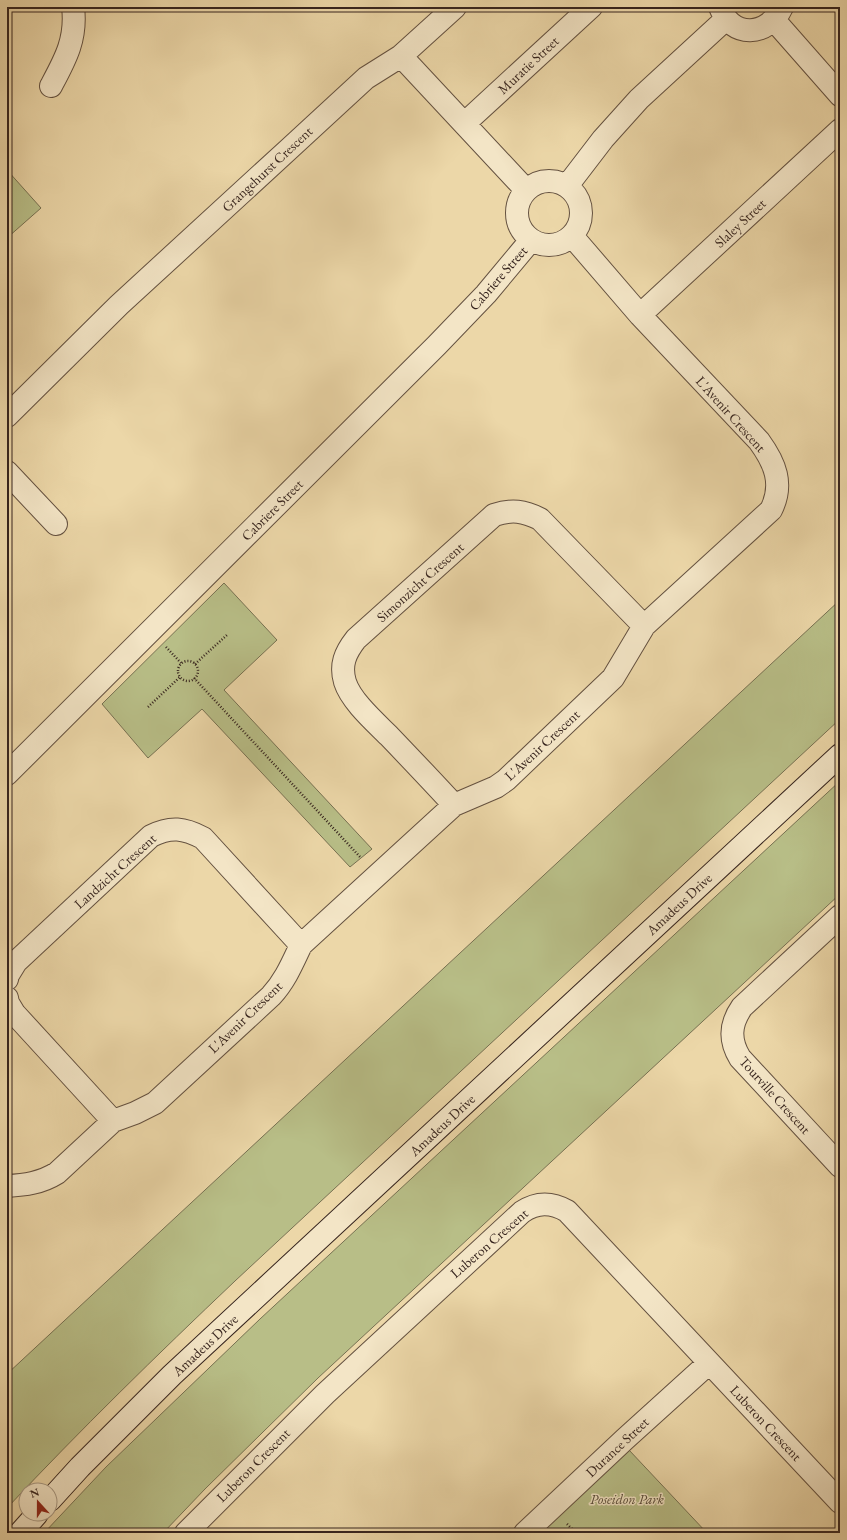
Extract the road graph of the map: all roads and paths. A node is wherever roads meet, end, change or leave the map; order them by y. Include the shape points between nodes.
1 (73, 7) edge
2 (455, 7) edge
3 (591, 7) edge
4 (723, 13) edge
5 (778, 14) edge
6 (401, 56) junction
7 (51, 86) dead end
8 (840, 95) edge
9 (465, 124) junction
10 (840, 130) edge
11 (567, 186) junction
12 (526, 190) junction
13 (572, 236) junction
14 (531, 240) junction
15 (640, 315) junction
16 (7, 416) edge
17 (7, 472) edge
18 (56, 524) dead end
19 (644, 626) junction
20 (228, 634) dead end
21 (195, 664) junction
22 (180, 678) junction
23 (194, 678) junction
24 (148, 707) dead end
25 (840, 755) edge
26 (7, 774) edge
27 (454, 805) junction
28 (377, 876) junction
29 (840, 916) edge
30 (301, 945) junction
31 (7, 979) edge
32 (7, 998) edge
33 (113, 1121) junction
34 (840, 1166) edge
35 (7, 1186) edge
36 (709, 1363) junction
37 (58, 1491) edge
38 (840, 1502) edge
39 (30, 1522) edge
40 (20, 1533) edge
41 (186, 1533) edge
42 (525, 1533) edge

1 - 7 street via 73,38 68,54
2 - 6 street, Grangehurst Crescent
3 - 9 street, Muratie Street
4 - 5 street via 729,23 749,30 760,29 770,24
4 - 11 street via 603,138
5 - 8 street
6 - 9 street
6 - 16 street, Grangehurst Crescent via 366,78 288,149 119,305
9 - 12 street
10 - 15 street, Slaley Street
11 - 12 street via 550,180 533,184
11 - 13 street via 574,191 581,210 580,222
12 - 14 street via 520,198 516,216 524,234
13 - 14 street via 552,245 539,244
13 - 15 street, L'Avenir Crescent
14 - 26 street, Cabriere Street via 486,294 437,345
15 - 19 street, L'Avenir Crescent via 759,441 773,463 777,479 775,502 771,510
17 - 18 street
19 - 27 street, L'Avenir Crescent via 613,678 506,780
19 - 27 street, Simonzicht Crescent via 546,524 528,513 509,511 494,515 356,639 348,649 343,662 350,692
20 - 21 path
21 - 22 path via 188,660 180,663
21 - 23 path via 198,671
22 - 23 path via 187,681
22 - 24 path
23 - 28 path
25 - 37 street, Amadeus Drive via 172,1375
27 - 28 street, L'Avenir Crescent
28 - 30 street, L'Avenir Crescent
29 - 34 street, Tourville Crescent via 742,1007 732,1026 732,1037 740,1058
30 - 31 street, Landzicht Crescent via 203,838 176,828 151,836 16,962
30 - 33 street, L'Avenir Crescent via 281,985 271,996 155,1103
32 - 33 street via 14,1013
33 - 35 street, L'Avenir Crescent via 48,1178 36,1183
36 - 38 street, Luberon Crescent
36 - 41 street, Luberon Crescent via 567,1211 552,1205 536,1205 522,1212 325,1394
36 - 42 street, Durance Street
39 - 40 street

